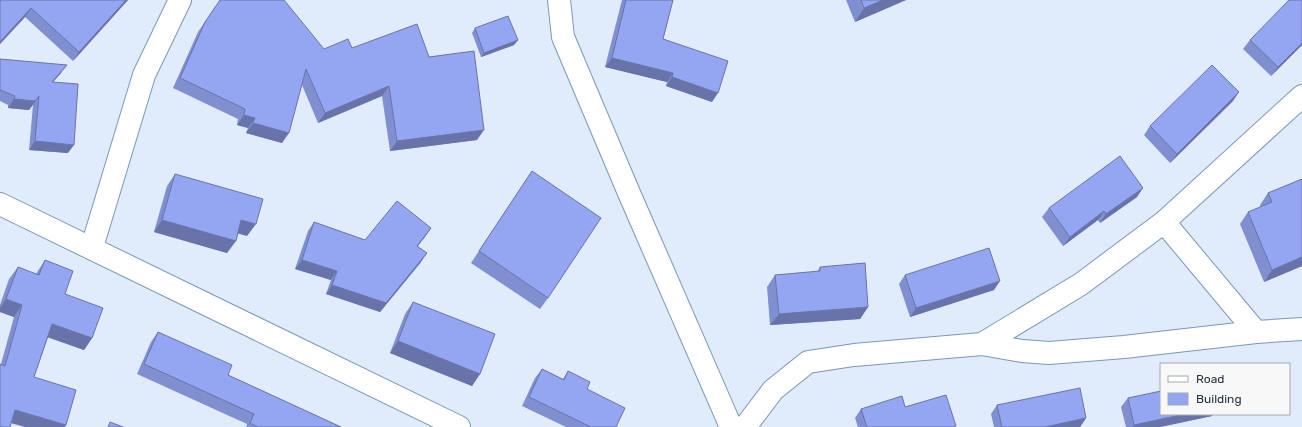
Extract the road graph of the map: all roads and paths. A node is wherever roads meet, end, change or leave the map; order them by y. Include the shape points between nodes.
1 (180, 0) edge
2 (559, 0) edge
3 (1302, 96) edge
4 (0, 204) edge
5 (1164, 222) junction
6 (92, 247) junction
7 (1302, 329) edge
8 (1256, 332) junction
9 (982, 344) junction
10 (459, 427) edge
11 (731, 427) edge
12 (745, 427) edge

1 - 6 street via 144,75
2 - 11 street via 563,37
3 - 5 street
4 - 6 street
5 - 8 street
5 - 9 street via 1081,284
6 - 10 street
7 - 8 street
8 - 9 street via 1049,353
9 - 12 street via 854,355 808,362 773,390

